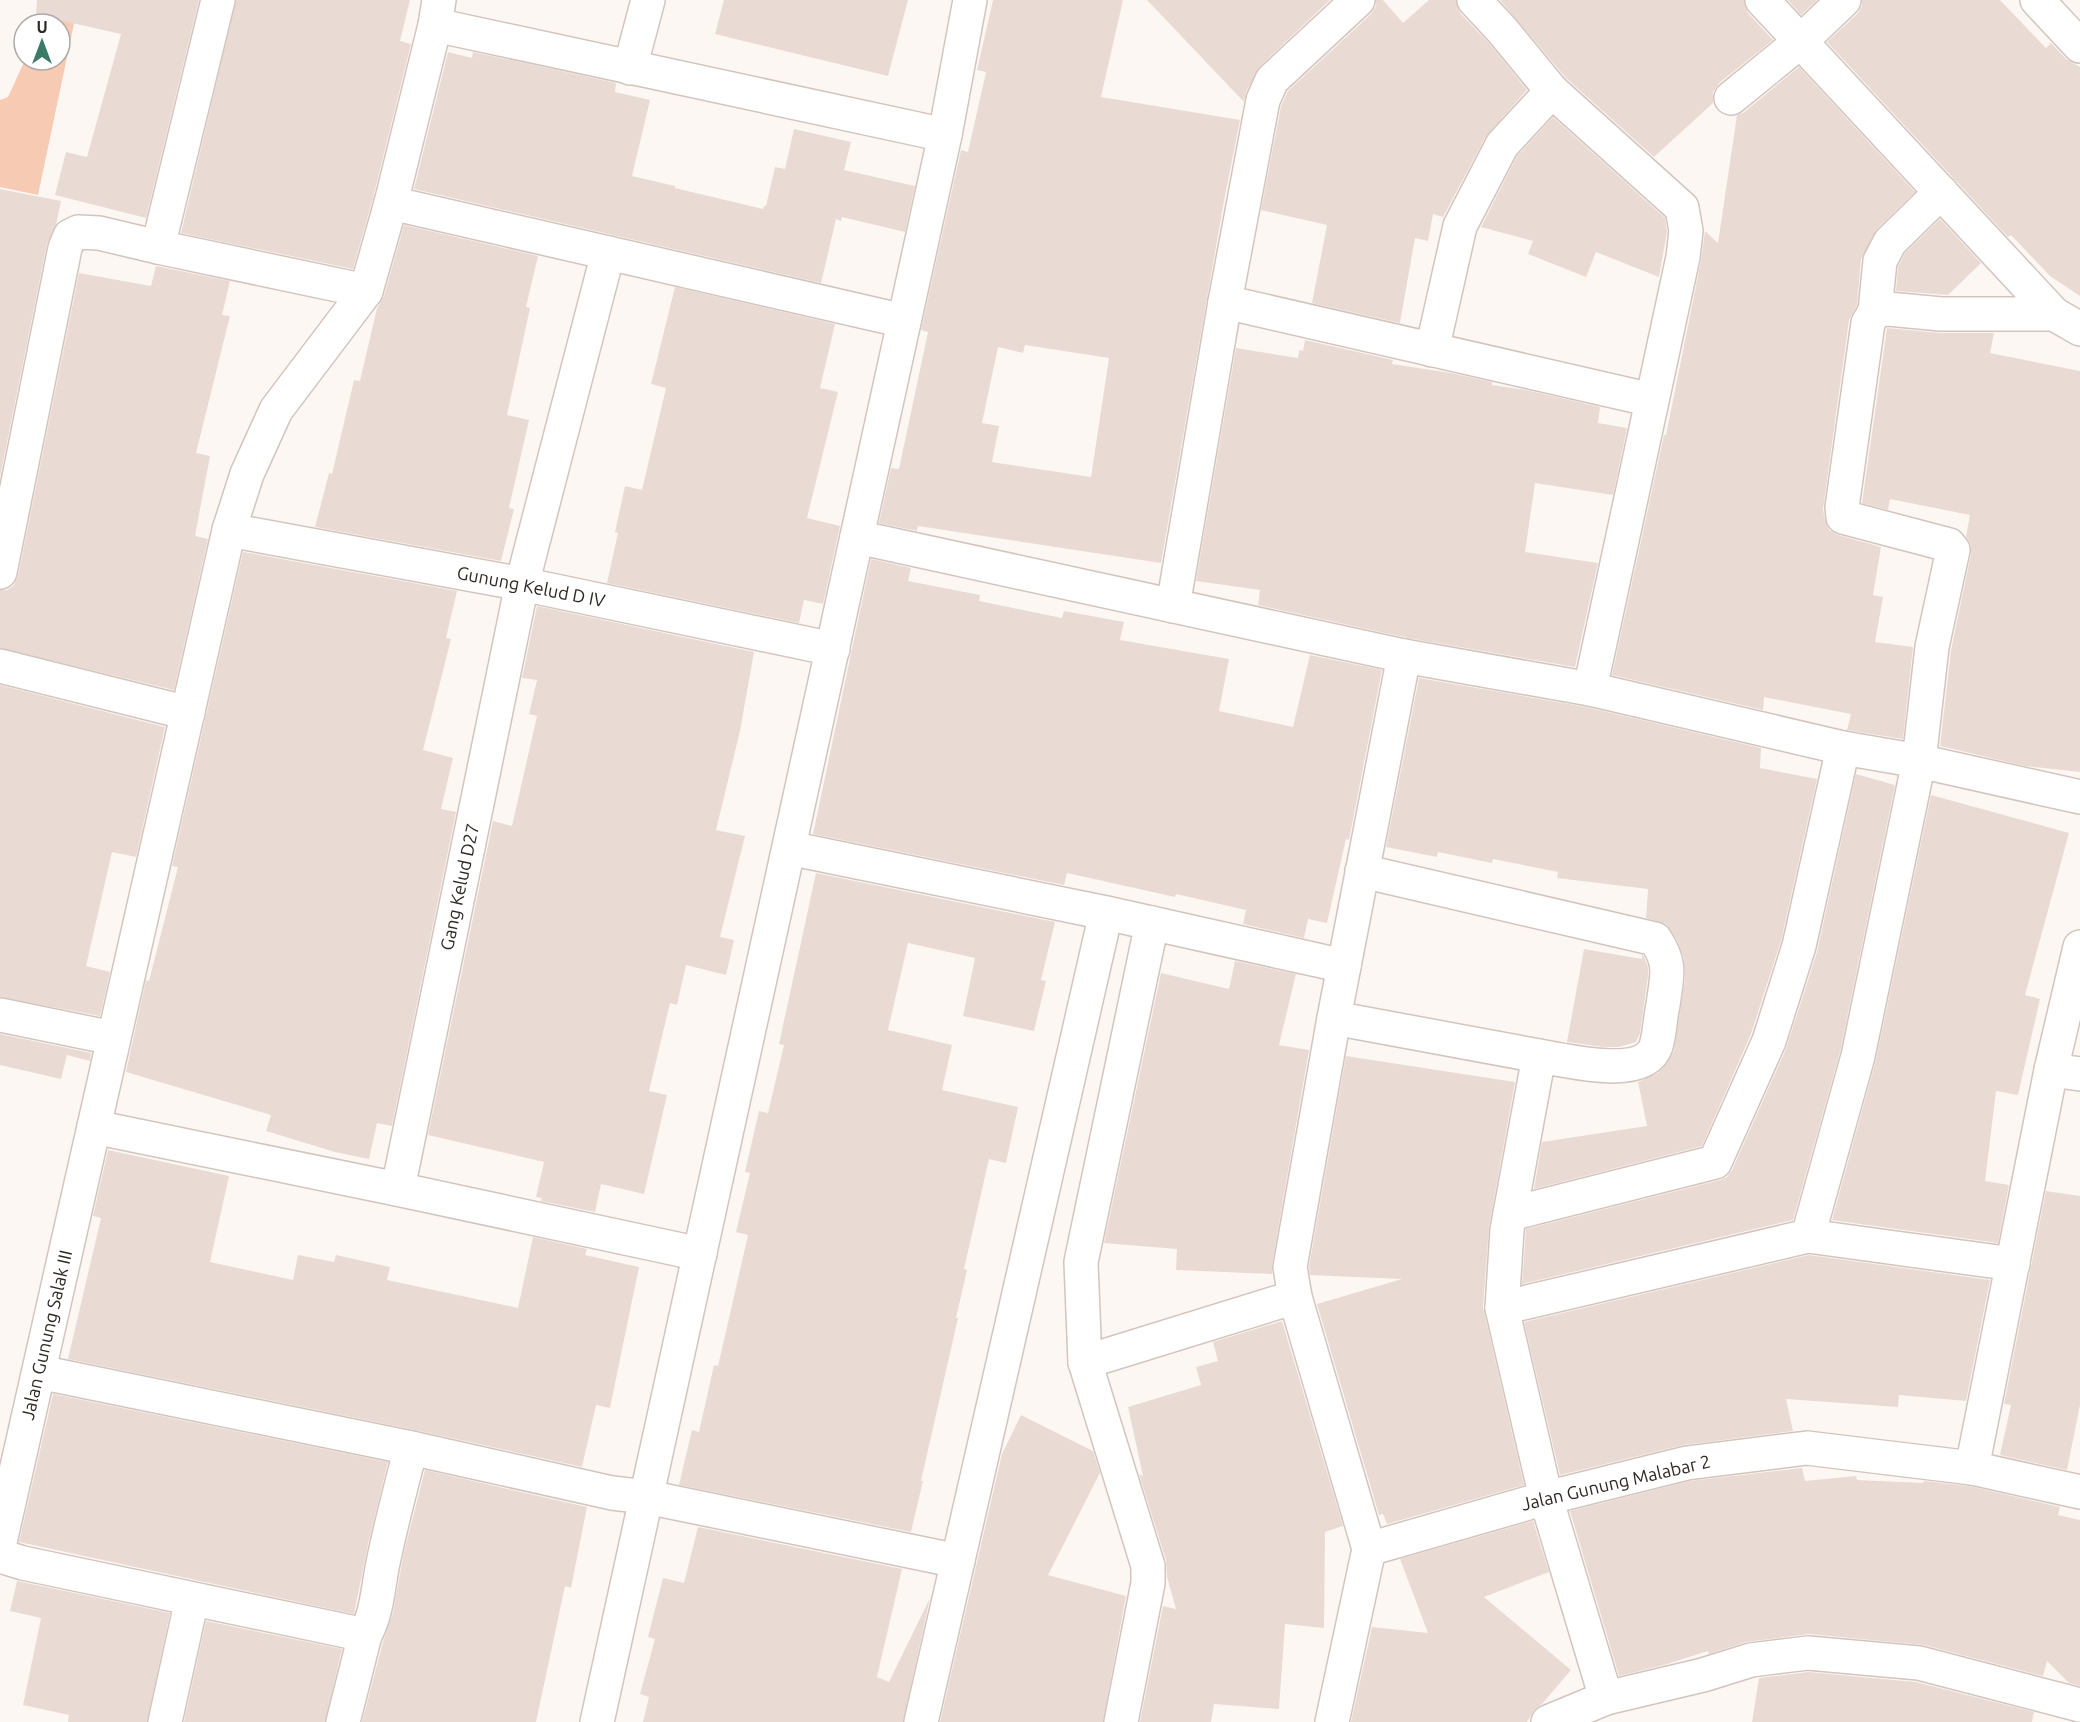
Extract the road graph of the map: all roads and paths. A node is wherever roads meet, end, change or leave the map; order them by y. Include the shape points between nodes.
1 (218, 0) edge
2 (648, 0) edge
3 (969, 0) edge
4 (1358, 0) edge
5 (1474, 0) edge
6 (1762, 0) edge
7 (1844, 0) edge
8 (2037, 0) edge
9 (437, 13) edge
10 (1801, 41) junction
11 (2080, 46) edge
12 (630, 68) junction
13 (1552, 91) junction
14 (1731, 98) dead end
15 (945, 135) junction
16 (1941, 192) junction
17 (391, 203) junction
18 (158, 247) junction
19 (608, 254) junction
20 (366, 291) junction
21 (1225, 302) junction
22 (1875, 311) junction
23 (904, 321) junction
24 (2067, 322) edge
25 (1432, 350) junction
26 (1652, 400) junction
27 (14, 431) edge
28 (229, 530) junction
29 (857, 537) junction
30 (0, 572) edge
31 (522, 584) junction
32 (1173, 606) junction
33 (833, 649) junction
34 (1404, 656) junction
35 (0, 666) edge
36 (1590, 689) junction
37 (188, 713) junction
38 (1843, 748) junction
39 (1919, 761) junction
40 (2080, 797) edge
41 (789, 848) junction
42 (1362, 871) junction
43 (1106, 913) junction
44 (1152, 923) junction
45 (2080, 946) edge
46 (1344, 966) junction
47 (0, 1015) edge
48 (1334, 1018) junction
49 (114, 1038) junction
50 (1539, 1056) junction
51 (2066, 1072) edge
52 (94, 1127) junction
53 (397, 1189) junction
54 (1510, 1214) junction
55 (1808, 1236) junction
56 (700, 1254) junction
57 (2013, 1264) junction
58 (1295, 1298) junction
59 (1502, 1308) junction
60 (1085, 1362) junction
61 (39, 1372) junction
62 (411, 1448) junction
63 (1972, 1468) junction
64 (2080, 1492) edge
65 (647, 1497) junction
66 (1546, 1498) junction
67 (0, 1542) edge
68 (1370, 1549) junction
69 (0, 1556) edge
70 (958, 1561) junction
71 (192, 1599) junction
72 (365, 1635) junction
73 (1606, 1698) junction
74 (2080, 1705) edge
75 (165, 1722) edge
76 (343, 1722) edge
77 (597, 1722) edge
78 (921, 1722) edge
79 (1120, 1722) edge
80 (1332, 1722) edge
81 (1548, 1722) edge

1 - 18 street
2 - 12 street
3 - 15 street
4 - 21 street via 1272,80 1263,100
5 - 13 street
6 - 10 street
7 - 10 street
8 - 11 street
9 - 12 street
9 - 17 street
10 - 14 street
10 - 16 street
12 - 15 street
13 - 25 street via 1502,145 1460,226
13 - 26 street via 1682,208 1686,231 1683,257
15 - 23 street
16 - 22 street via 1890,242 1880,261
16 - 24 street
17 - 19 street
17 - 20 street
18 - 20 street
18 - 27 street via 99,233 78,232 70,236
19 - 23 street
19 - 31 street, Gang Kelud D27
20 - 28 street, Jalan Gunung Salak III via 276,410 247,474
21 - 25 street
21 - 32 street
22 - 24 street
22 - 39 street via 1868,323 1843,517 1949,544 1953,550 1932,647
23 - 29 street
25 - 26 street
26 - 36 street
27 - 30 street
28 - 31 street, Gunung Kelud D IV
28 - 37 street, Jalan Gunung Salak III
29 - 32 street
29 - 33 street
31 - 33 street, Gunung Kelud D IV
31 - 53 street, Gang Kelud D27
32 - 34 street
33 - 41 street
34 - 36 street
34 - 42 street
35 - 37 street
36 - 38 street
37 - 49 street, Jalan Gunung Salak III
38 - 39 street
38 - 54 street via 1799,946 1769,1041 1715,1162
39 - 40 street
39 - 55 street via 1858,1056
41 - 43 street
41 - 56 street
42 - 46 street
42 - 50 street via 1655,939 1665,954 1668,974 1655,1048 1642,1061 1620,1067
43 - 44 street
43 - 70 street
44 - 46 street
44 - 60 street via 1081,1262
45 - 51 street
46 - 48 street
47 - 49 street
48 - 50 street
48 - 58 street via 1290,1267
49 - 52 street, Jalan Gunung Salak III
50 - 54 street
51 - 57 street
52 - 53 street
52 - 61 street, Jalan Gunung Salak III
53 - 56 street
54 - 59 street
55 - 57 street
55 - 59 street
56 - 65 street
57 - 63 street
58 - 60 street
58 - 68 street
59 - 66 street
60 - 79 street via 1148,1566 1148,1583
61 - 62 street
61 - 67 street, Jalan Gunung Salak III
62 - 65 street via 612,1493
62 - 72 street via 373,1621
63 - 64 street, Jalan Gunung Malabar 2
63 - 66 street, Jalan Gunung Malabar 2 via 1807,1448 1687,1463
65 - 70 street
65 - 77 street
66 - 68 street, Jalan Gunung Malabar 2
66 - 73 street
68 - 80 street
69 - 71 street
70 - 78 street
71 - 72 street
71 - 75 street
72 - 76 street
73 - 74 street via 1751,1660 1808,1653 1919,1663
73 - 81 street

